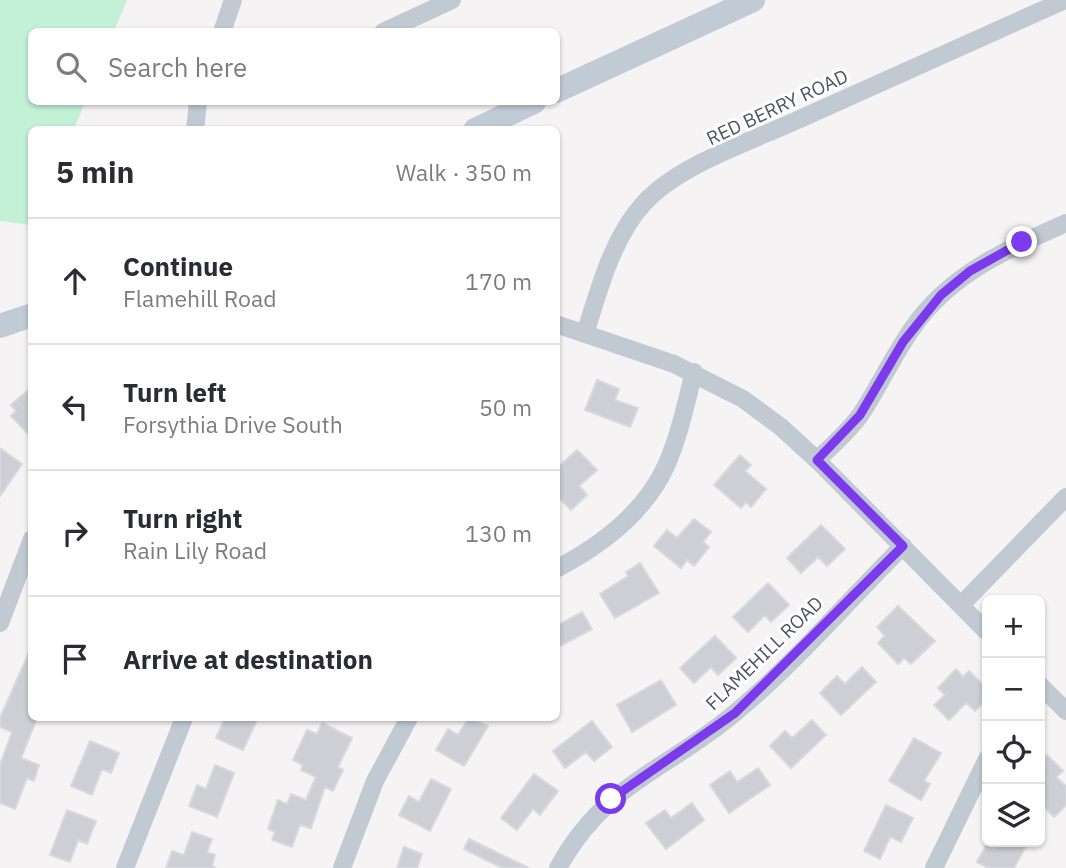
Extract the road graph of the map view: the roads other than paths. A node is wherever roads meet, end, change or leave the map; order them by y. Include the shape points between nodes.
1 (233, 0) edge
2 (452, 0) edge
3 (753, 0) edge
4 (1065, 0) edge
5 (223, 28) edge
6 (392, 28) edge
7 (560, 89) edge
8 (198, 105) edge
9 (528, 105) edge
10 (195, 126) edge
11 (483, 126) edge
12 (1066, 223) edge
13 (28, 316) edge
14 (560, 325) edge
15 (0, 326) edge
16 (585, 334) junction
17 (694, 372) junction
18 (817, 460) junction
19 (1066, 498) edge
20 (903, 546) junction
21 (28, 550) edge
22 (560, 567) edge
23 (961, 605) junction
24 (0, 623) edge
25 (982, 627) edge
26 (1045, 693) edge
27 (1066, 711) edge
28 (183, 721) edge
29 (407, 721) edge
30 (982, 769) edge
31 (125, 868) edge
32 (342, 868) edge
33 (558, 868) edge
34 (934, 868) edge

1 - 5 street
2 - 6 street
3 - 7 main road
4 - 16 street, RED BERRY ROAD via 724,153 665,184 627,227
8 - 10 street
9 - 11 main road
12 - 18 street via 996,255 941,295 903,342 860,415
13 - 15 main road
14 - 16 street
16 - 17 street
17 - 18 street via 743,399
17 - 22 street via 666,467 656,482 599,544
18 - 20 street
19 - 23 street
20 - 23 street
20 - 33 street, FLAMEHILL ROAD via 735,713 611,799 577,837
21 - 24 street
23 - 25 street
26 - 27 street
28 - 31 street
29 - 32 street via 375,781
30 - 34 street

